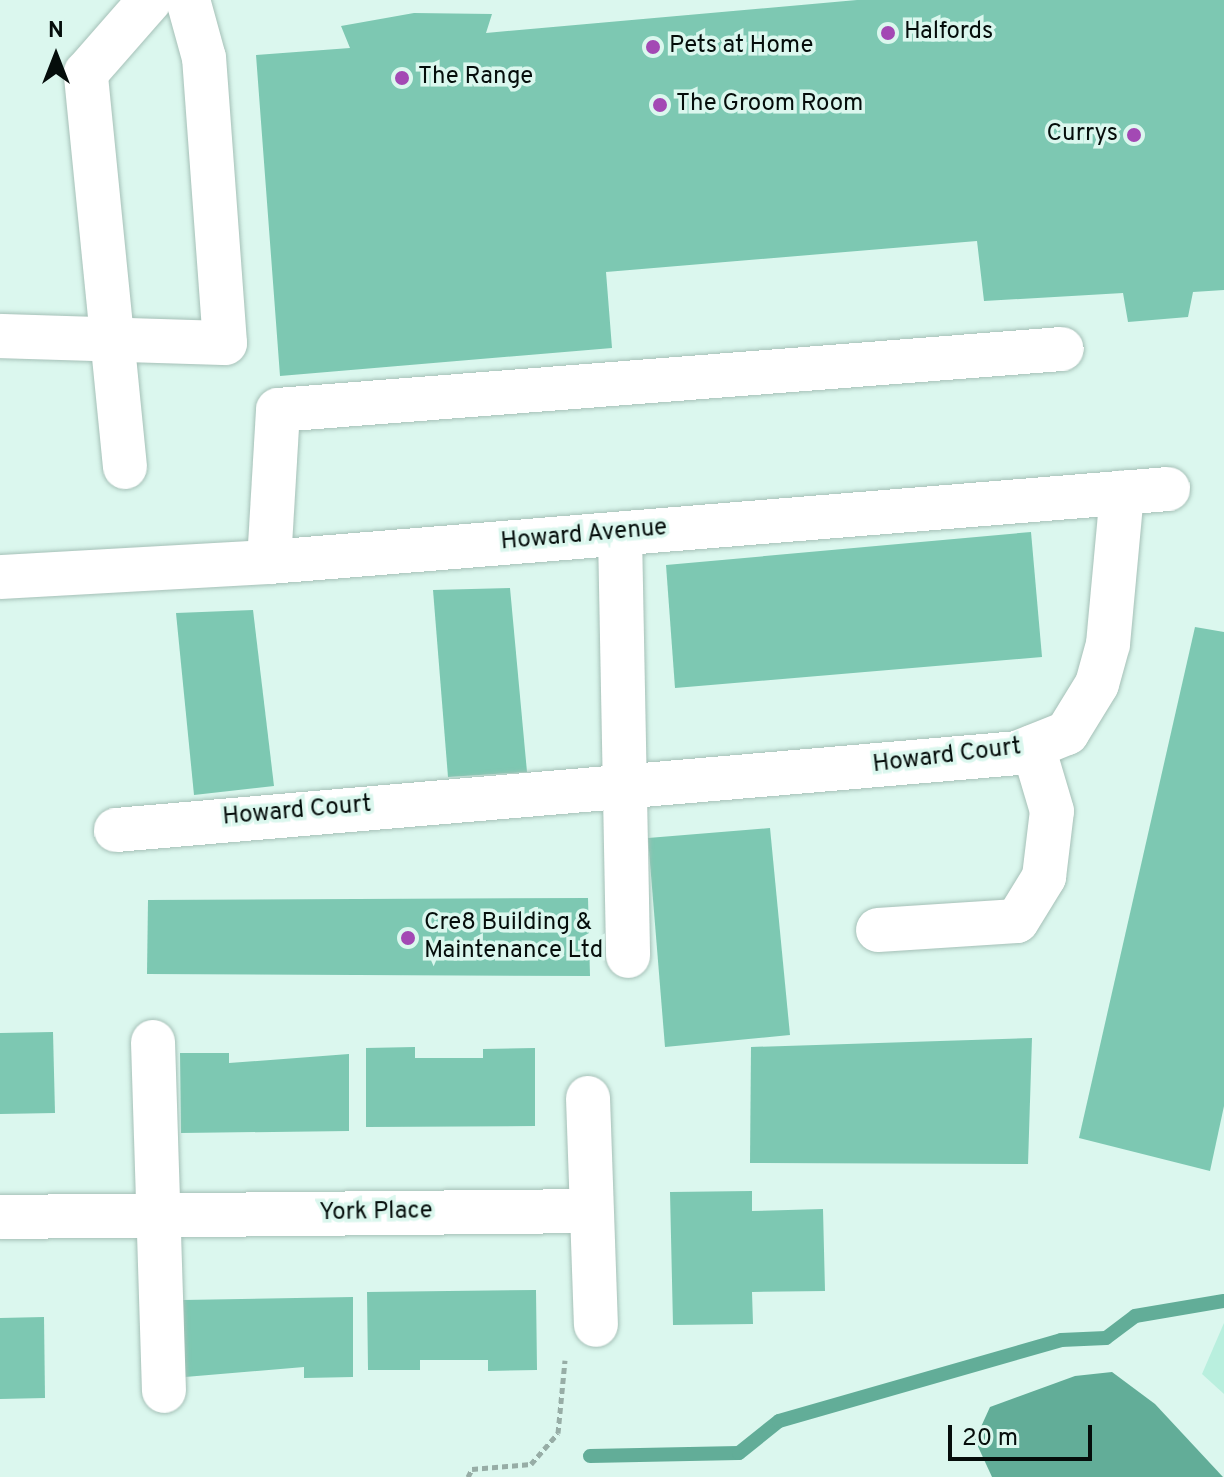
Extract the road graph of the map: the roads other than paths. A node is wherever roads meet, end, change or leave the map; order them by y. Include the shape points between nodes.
1 (150, 0) edge
2 (188, 0) edge
3 (0, 336) edge
4 (115, 340) junction
5 (1062, 349) dead end
6 (125, 467) dead end
7 (1168, 489) dead end
8 (1122, 493) junction
9 (620, 534) junction
10 (269, 562) junction
11 (0, 577) edge
12 (1033, 747) junction
13 (622, 787) junction
14 (116, 830) dead end
15 (878, 930) dead end
16 (628, 956) dead end
17 (153, 1042) dead end
18 (588, 1098) dead end
19 (590, 1211) junction
20 (162, 1215) junction
21 (0, 1217) edge
22 (596, 1325) road end
23 (164, 1391) dead end

1 - 4 street via 86,73
2 - 4 street via 204,58 225,343
3 - 4 street
4 - 6 street
5 - 10 street via 278,410
7 - 8 street, Howard Avenue
8 - 9 street, Howard Avenue
8 - 12 street, Howard Court via 1108,644 1097,684 1067,733
9 - 10 street, Howard Avenue
9 - 13 street
10 - 11 street, Howard Avenue
12 - 13 street, Howard Court via 1017,753
12 - 15 street via 1052,811 1044,877 1017,921
13 - 14 street, Howard Court
13 - 16 street
17 - 20 street
18 - 19 street
19 - 20 street, York Place
19 - 22 street
20 - 21 street, York Place
20 - 23 street

